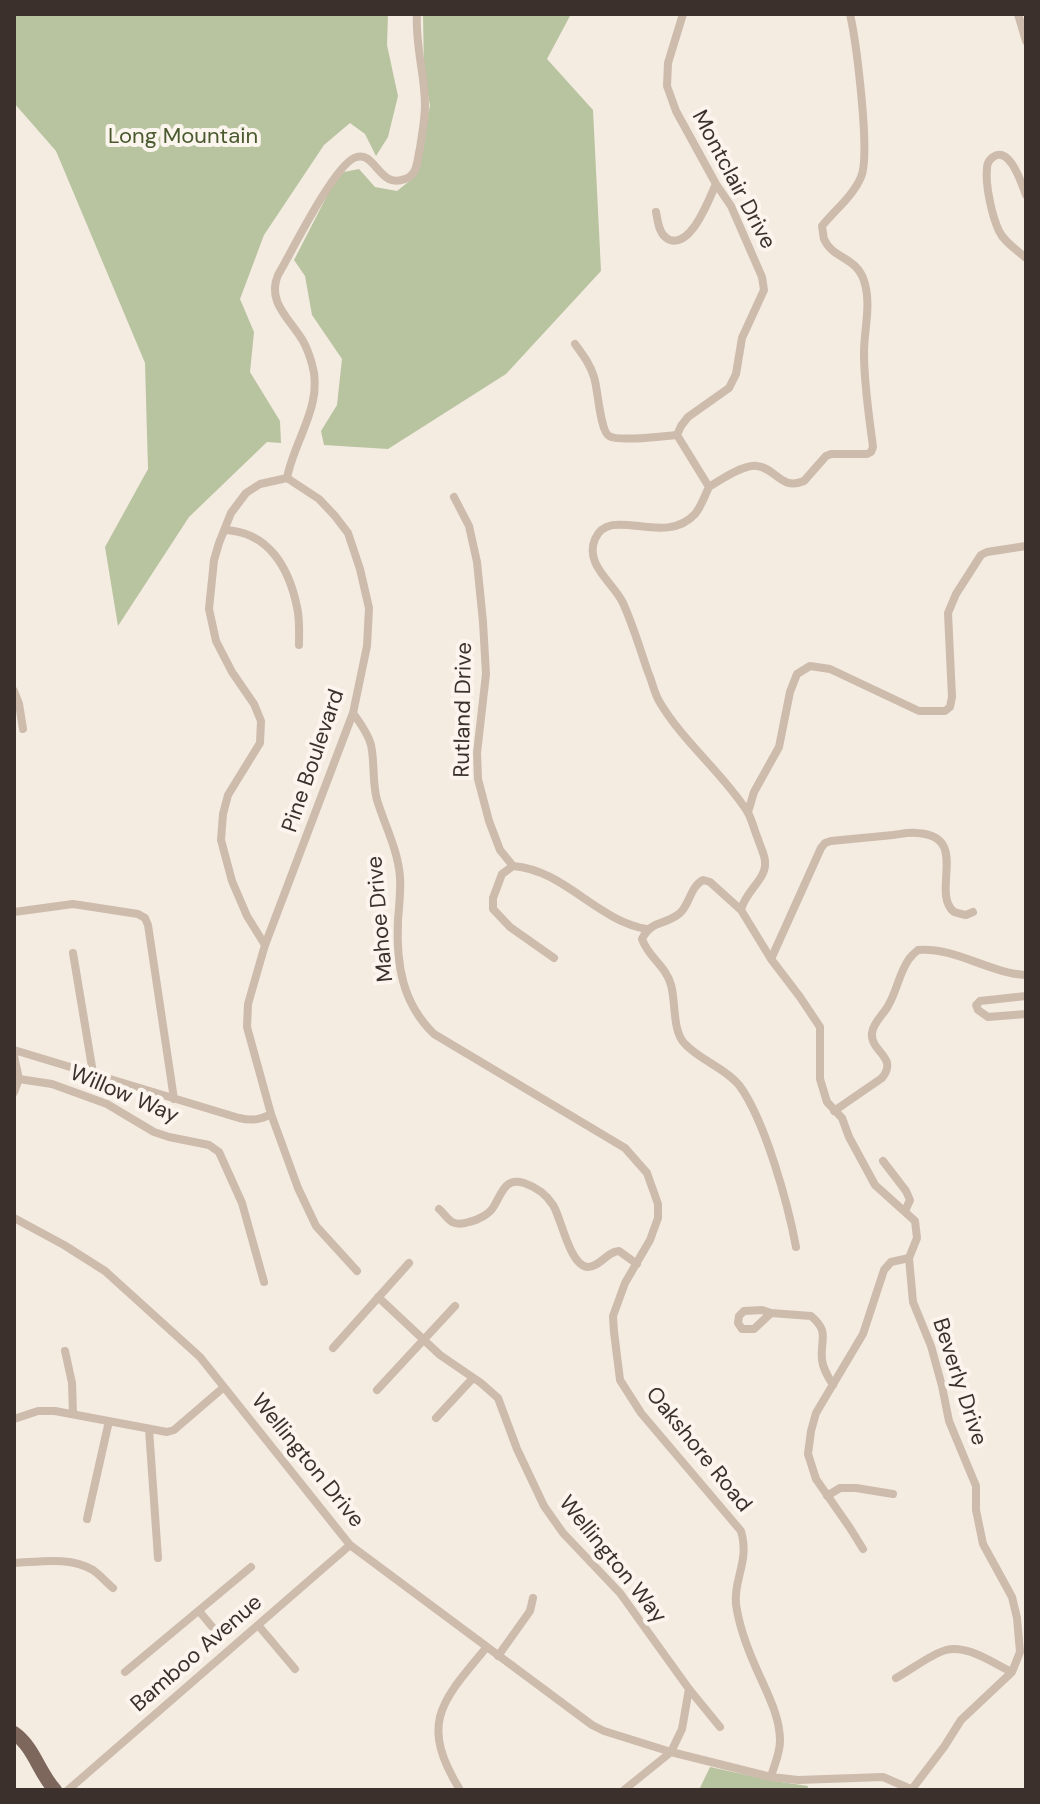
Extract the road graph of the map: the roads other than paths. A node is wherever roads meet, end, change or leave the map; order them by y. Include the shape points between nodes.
1 (417, 14) edge
2 (683, 14) edge
3 (850, 14) edge
4 (1018, 14) edge
5 (1026, 41) edge
6 (716, 184) junction
7 (1026, 195) edge
8 (656, 212) dead end
9 (1026, 258) edge
10 (575, 344) dead end
11 (677, 435) junction
12 (287, 478) junction
13 (709, 487) junction
14 (454, 497) dead end
15 (225, 530) junction
16 (1026, 546) edge
17 (299, 645) dead end
18 (14, 691) edge
19 (353, 713) junction
20 (23, 729) dead end
21 (748, 813) junction
22 (513, 866) junction
23 (741, 910) junction
24 (14, 912) edge
25 (973, 912) dead end
26 (647, 929) junction
27 (265, 945) junction
28 (73, 953) dead end
29 (554, 958) dead end
30 (771, 959) junction
31 (1026, 975) edge
32 (1026, 996) edge
33 (1026, 1014) edge
34 (14, 1053) edge
35 (93, 1073) junction
36 (19, 1079) junction
37 (14, 1092) edge
38 (174, 1099) junction
39 (550, 1104) joint
40 (834, 1111) junction
41 (271, 1114) junction
42 (883, 1161) dead end
43 (439, 1209) dead end
44 (905, 1211) junction
45 (14, 1218) edge
46 (796, 1247) dead end
47 (909, 1258) junction
48 (409, 1263) dead end
49 (637, 1264) junction
50 (357, 1271) dead end
51 (264, 1282) dead end
52 (378, 1297) junction
53 (455, 1306) dead end
54 (771, 1313) dead end
55 (424, 1339) junction
56 (333, 1348) dead end
57 (65, 1351) dead end
58 (473, 1378) junction
59 (833, 1385) junction
60 (224, 1387) junction
61 (377, 1390) dead end
62 (73, 1414) junction
63 (436, 1418) dead end
64 (14, 1419) edge
65 (109, 1421) junction
66 (149, 1429) junction
67 (893, 1494) dead end
68 (827, 1496) junction
69 (87, 1519) dead end
70 (350, 1545) junction
71 (863, 1549) dead end
72 (158, 1558) dead end
73 (14, 1563) edge
74 (251, 1567) dead end
75 (113, 1588) dead end
76 (533, 1598) dead end
77 (199, 1611) junction
78 (258, 1625) junction
79 (219, 1635) dead end
80 (486, 1648) junction
81 (498, 1656) junction
82 (295, 1669) dead end
83 (125, 1672) dead end
84 (1012, 1672) junction
85 (896, 1678) dead end
86 (689, 1689) junction
87 (720, 1727) dead end
88 (14, 1733) edge
89 (671, 1752) junction
90 (771, 1777) junction
91 (55, 1790) edge
92 (68, 1790) edge
93 (460, 1790) edge
94 (624, 1790) edge
95 (913, 1790) edge

1 - 12 street via 425,103 415,171 392,181 366,158 356,156 348,162 332,180 274,286 315,374 307,424
2 - 6 street, Montclair Drive via 668,63 667,86
3 - 13 street via 861,98 863,175 822,226 824,240 855,264 865,283 864,382 873,447 867,454 826,456 800,484 751,466
4 - 5 street
6 - 8 street via 684,239 663,235
6 - 11 street, Montclair Drive via 750,246 764,290 742,338 729,388 688,417
7 - 9 street via 1011,163 993,157 987,165 993,216 1001,235
10 - 11 street via 594,375 608,436
11 - 13 street
12 - 15 street via 246,493
12 - 19 street, Pine Boulevard via 335,516 348,533 360,569 369,608
13 - 21 street via 686,520 665,529 607,527 592,552 622,600 661,703
14 - 22 street, Rutland Drive via 469,526 483,622 486,674 478,779 500,850
15 - 17 street via 261,542 283,563 298,609
15 - 27 street via 210,587 211,625 254,704 261,733 228,795 221,840 232,881
16 - 21 street via 981,555 956,594 948,613 952,697 945,711 919,711 830,669 810,666 797,674 779,747
18 - 20 street
19 - 27 street, Pine Boulevard
19 - 39 street, Mahoe Drive via 371,743 377,801 392,837 400,877 400,969 413,1009 434,1034
21 - 23 street via 766,860
22 - 26 street via 544,873 617,920
22 - 29 street via 502,874 493,909
23 - 26 street via 703,880 679,914
23 - 30 street
24 - 38 street via 73,904 145,918
25 - 30 street via 954,912 947,902 947,858 936,839 918,832 831,841 821,848
26 - 46 street via 642,939 670,981 682,1043 727,1073 756,1115
27 - 41 street, Pine Boulevard via 246,1017
28 - 35 street
30 - 40 street via 820,1027 820,1079
31 - 40 street via 941,951 918,950 872,1032 887,1062 886,1072
32 - 33 street via 976,1005 988,1017
34 - 35 street
34 - 36 street
35 - 38 street
36 - 37 street
36 - 51 street, Willow Way via 52,1084 107,1104 154,1132 219,1152 242,1203
38 - 41 street via 252,1120
39 - 49 street, Oakshore Road via 625,1148 647,1173 658,1218
40 - 44 street via 875,1185
41 - 50 street, Pine Boulevard via 316,1226
42 - 44 street, Beverly Drive via 910,1200
43 - 49 street via 453,1223 477,1220 509,1183 518,1182 536,1188 555,1207 581,1265 595,1265 616,1251
44 - 47 street, Beverly Drive via 915,1221 917,1238
45 - 60 street, Wellington Drive via 105,1271 200,1357
47 - 59 street via 891,1262 884,1270 863,1334
47 - 84 street, Beverly Drive via 913,1302 931,1346 949,1421 976,1486 983,1544 1012,1597 1020,1652
48 - 52 street
49 - 90 street, Oakshore Road via 613,1316 620,1380 641,1413 741,1531 744,1561 737,1609 780,1737
52 - 55 street, Wellington Way
52 - 56 street
53 - 55 street
54 - 59 street via 811,1316 818,1322 824,1336 825,1372
55 - 58 street, Wellington Way
55 - 61 street
57 - 62 street
58 - 63 street
58 - 86 street, Wellington Way via 498,1398 544,1506 620,1593
59 - 68 street via 816,1413 808,1454
60 - 66 street via 174,1430
60 - 70 street, Wellington Drive
62 - 64 street via 38,1411
62 - 65 street
65 - 66 street
65 - 69 street
66 - 72 street
67 - 68 street via 840,1488
68 - 71 street
70 - 78 street, Bamboo Avenue
70 - 80 street, Wellington Drive
73 - 75 street via 73,1563 95,1572
74 - 77 street
76 - 81 street via 530,1611
77 - 79 street
77 - 83 street
78 - 82 street
78 - 92 street, Bamboo Avenue
80 - 81 street, Wellington Drive
80 - 93 street via 456,1683 437,1727 439,1746
81 - 89 street, Wellington Drive via 592,1725
84 - 85 street via 956,1649
84 - 95 street via 961,1720
86 - 87 street, Wellington Way
86 - 89 street via 682,1729
88 - 91 main road
89 - 90 street, Wellington Drive
89 - 94 street
90 - 95 street, Wellington Drive via 883,1777

